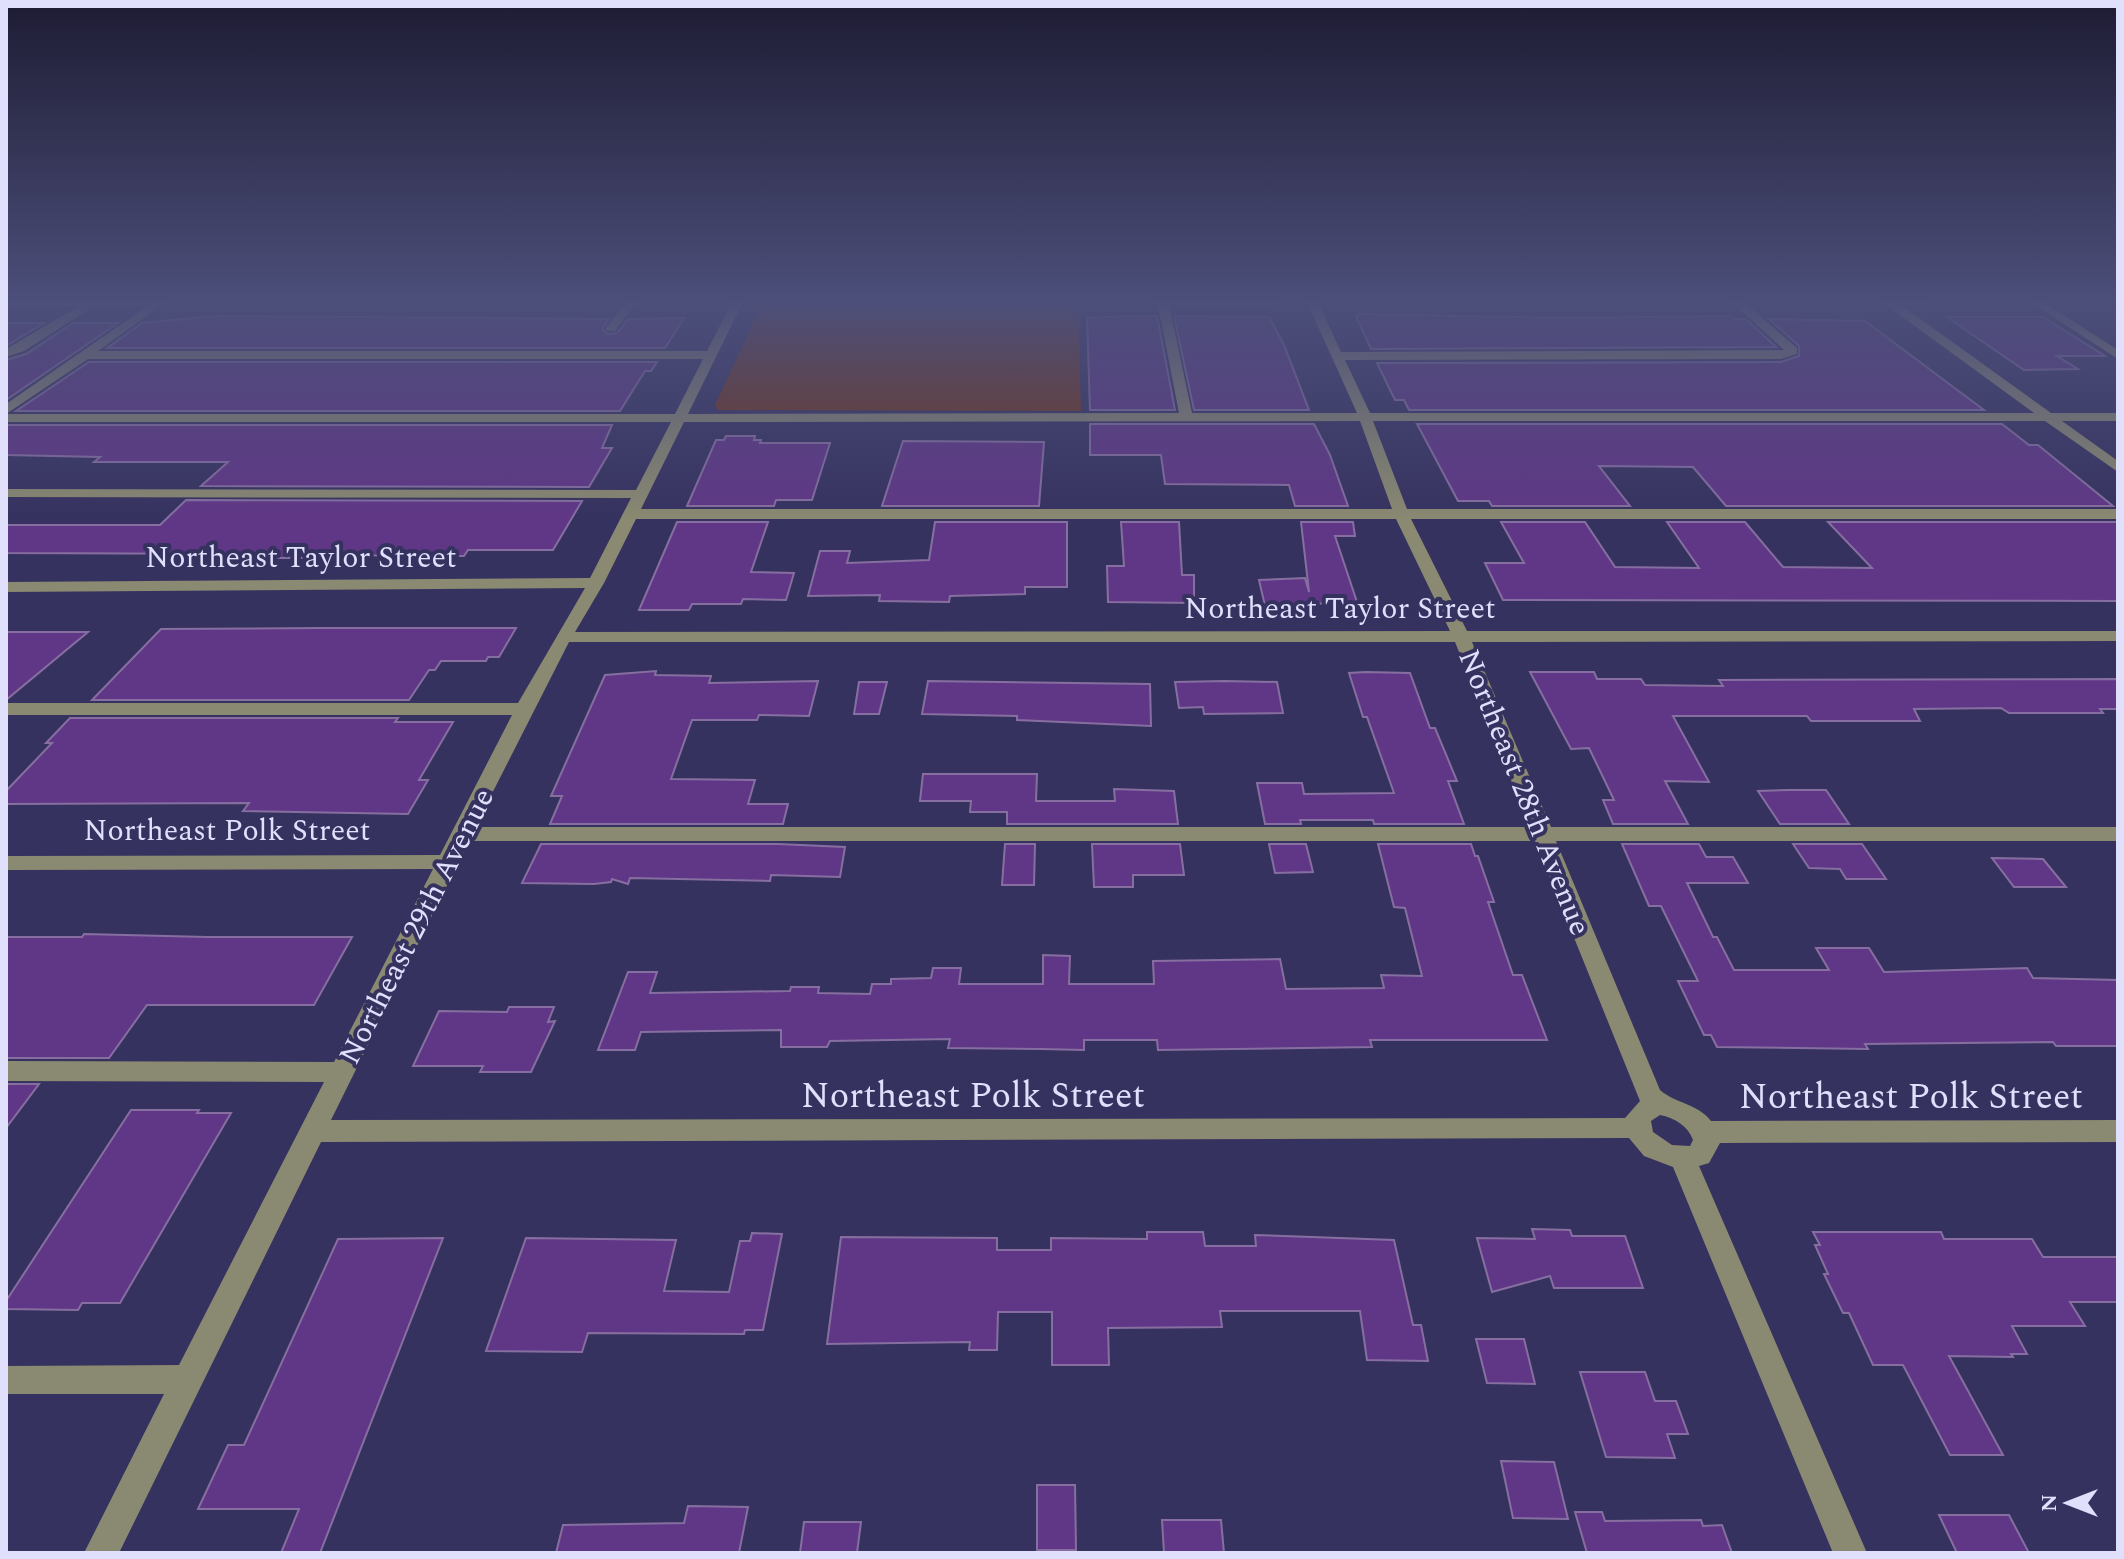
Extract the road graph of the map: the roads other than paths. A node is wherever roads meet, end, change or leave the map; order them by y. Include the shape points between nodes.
1 (56, 375) edge
2 (701, 375) edge
3 (1178, 375) edge
4 (1344, 375) edge
5 (1990, 375) edge
6 (6, 410) edge
7 (1186, 416) junction
8 (2049, 417) junction
9 (2118, 417) edge
10 (6, 418) edge
11 (679, 418) junction
12 (1365, 418) junction
13 (2118, 468) edge
14 (6, 493) edge
15 (641, 494) junction
16 (631, 514) junction
17 (1401, 514) junction
18 (2118, 514) edge
19 (596, 583) junction
20 (6, 587) edge
21 (1460, 636) junction
22 (2118, 636) edge
23 (563, 637) junction
24 (6, 709) edge
25 (524, 709) junction
26 (463, 834) junction
27 (2118, 834) edge
28 (1542, 835) junction
29 (449, 862) junction
30 (6, 863) edge
31 (6, 1071) edge
32 (343, 1072) junction
33 (1660, 1105) junction
34 (1636, 1128) junction
35 (311, 1131) junction
36 (2118, 1131) edge
37 (1705, 1132) junction
38 (1683, 1159) junction
39 (188, 1379) junction
40 (6, 1380) edge
41 (101, 1553) edge
42 (1850, 1553) edge

1 - 6 street
2 - 11 street, Northeast 29th Avenue
3 - 7 street
4 - 12 street, Northeast 28th Avenue
5 - 8 street
7 - 11 street
7 - 12 street
8 - 9 street
8 - 12 street
8 - 13 street
10 - 11 street
11 - 15 street, Northeast 29th Avenue
12 - 17 street, Northeast 28th Avenue
14 - 15 street
15 - 16 street, Northeast 29th Avenue
16 - 17 street
16 - 19 street, Northeast 29th Avenue
17 - 18 street
17 - 21 street, Northeast 28th Avenue
19 - 20 street, Northeast Taylor Street
19 - 23 street, Northeast 29th Avenue
21 - 22 street, Northeast Taylor Street
21 - 23 street, Northeast Taylor Street
21 - 28 street, Northeast 28th Avenue
23 - 25 street, Northeast 29th Avenue
24 - 25 street
25 - 26 street, Northeast 29th Avenue
26 - 28 street
26 - 29 street, Northeast 29th Avenue
27 - 28 street
28 - 33 street, Northeast 28th Avenue via 1650,1096
29 - 30 street, Northeast Polk Street
29 - 32 street, Northeast 29th Avenue
31 - 32 street
32 - 35 street, Northeast 29th Avenue
33 - 34 street via 1644,1110
33 - 37 street, Northeast Polk Street via 1682,1110
34 - 35 street, Northeast Polk Street
34 - 38 street via 1657,1152
35 - 39 street, Northeast 29th Avenue
36 - 37 street, Northeast Polk Street
37 - 38 street, Northeast Polk Street via 1705,1149
38 - 42 street
39 - 40 street
39 - 41 street, Northeast 29th Avenue

